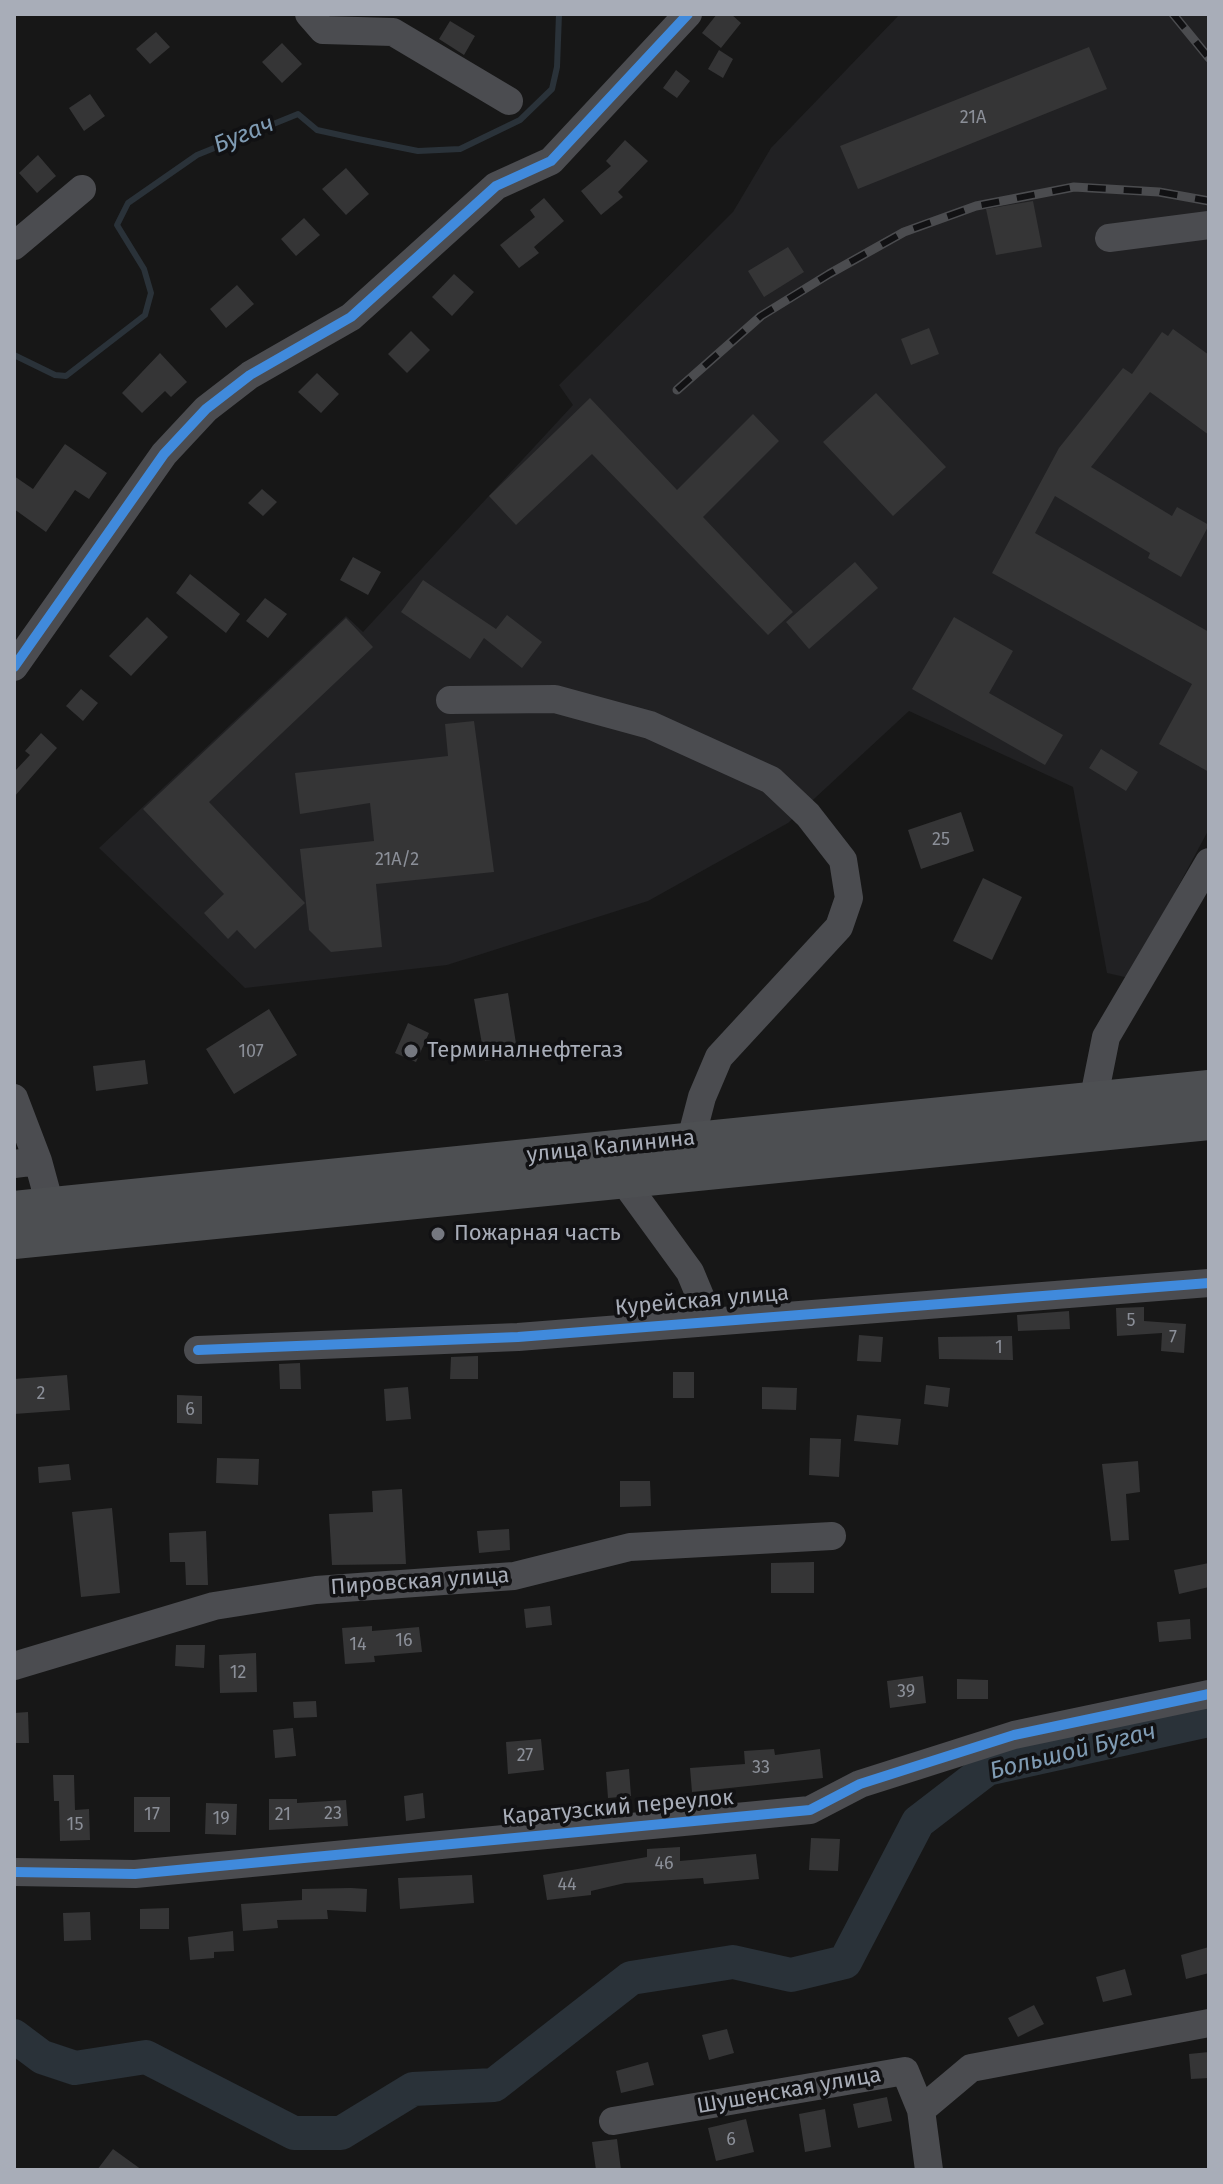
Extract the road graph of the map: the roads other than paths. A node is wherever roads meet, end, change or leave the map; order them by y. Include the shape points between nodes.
1 (309, 14) edge
2 (688, 14) edge
3 (509, 101) dead end
4 (82, 189) dead end
5 (1209, 225) edge
6 (1109, 238) dead end
7 (14, 246) edge
8 (14, 667) edge
9 (450, 700) dead end
10 (1209, 862) edge
11 (1209, 1088) edge
12 (1094, 1097) junction
13 (14, 1098) edge
14 (1209, 1122) edge
15 (691, 1139) junction
16 (26, 1162) edge
17 (623, 1180) junction
18 (375, 1188) junction
19 (253, 1201) junction
20 (50, 1205) junction
21 (14, 1209) edge
22 (14, 1241) edge
23 (1209, 1283) edge
24 (710, 1320) junction
25 (198, 1350) dead end
26 (832, 1536) dead end
27 (14, 1666) edge
28 (1209, 1694) edge
29 (14, 1872) edge
30 (1209, 2023) edge
31 (921, 2110) junction
32 (613, 2121) dead end
33 (929, 2170) edge

1 - 3 street via 323,30 393,32
2 - 8 street via 551,161 496,186 351,317 250,375 206,409 164,454
4 - 7 street
5 - 6 street
9 - 15 street via 555,699 650,725 771,780 808,815 843,860 849,898 839,927 719,1057
10 - 12 street via 1106,1037
11 - 12 main road, улица Калинина
12 - 15 main road, улица Калинина
13 - 16 street
14 - 17 main road, улица Калинина
15 - 18 main road, улица Калинина
16 - 20 street
17 - 18 main road, улица Калинина
17 - 24 street, Курейская улица via 690,1272
18 - 19 main road, улица Калинина
19 - 20 main road, улица Калинина
19 - 22 main road, улица Калинина
20 - 21 main road, улица Калинина
23 - 24 street, Курейская улица
24 - 25 street, Курейская улица via 518,1337
26 - 27 street, Пировская улица via 630,1547 514,1576 316,1590 228,1604
28 - 29 street, Каратузский переулок via 1014,1735 860,1784 810,1810 135,1874
30 - 31 street via 971,2068
31 - 32 street, Шушенская улица via 905,2071
31 - 33 street

